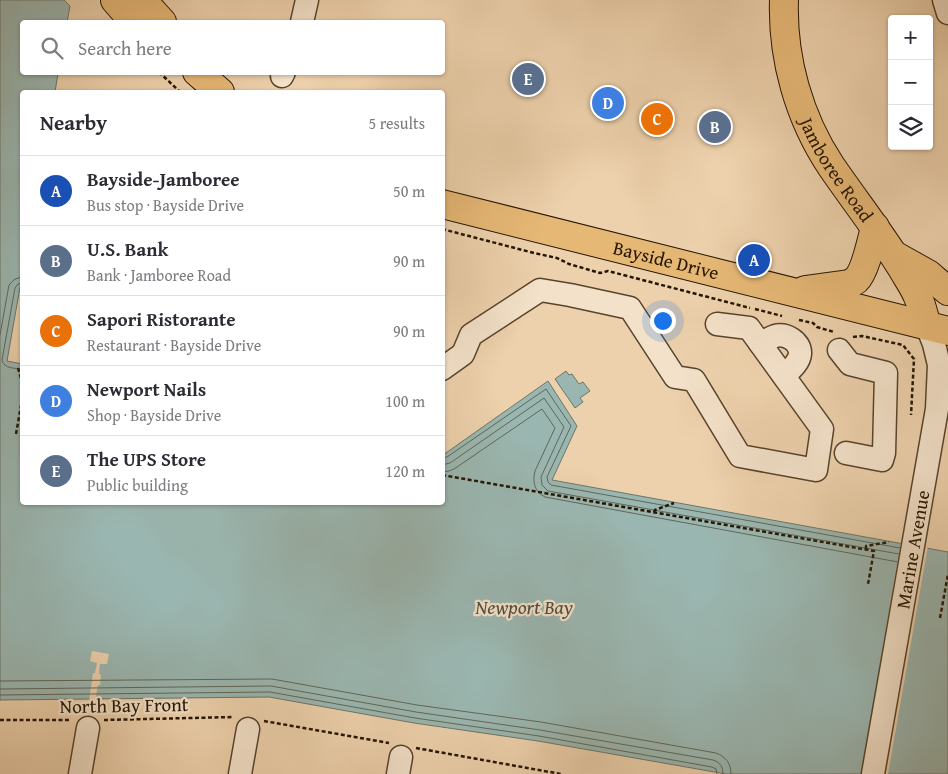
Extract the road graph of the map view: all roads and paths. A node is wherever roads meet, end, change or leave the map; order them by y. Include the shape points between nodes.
1 (115, 0) edge
2 (142, 0) edge
3 (307, 0) edge
4 (784, 0) edge
5 (944, 0) edge
6 (948, 13) edge
7 (132, 20) edge
8 (160, 20) edge
9 (302, 20) edge
10 (162, 75) edge
11 (200, 75) edge
12 (178, 90) edge
13 (218, 90) edge
14 (445, 205) edge
15 (875, 227) junction
16 (445, 230) edge
17 (894, 255) junction
18 (948, 291) edge
19 (787, 304) junction
20 (798, 320) dead end
21 (717, 324) dead end
22 (938, 328) edge
23 (842, 339) junction
24 (760, 343) junction
25 (445, 367) edge
26 (18, 368) dead end
27 (20, 375) edge
28 (784, 376) junction
29 (20, 411) edge
30 (912, 415) dead end
31 (16, 434) dead end
32 (846, 453) dead end
33 (445, 476) edge
34 (674, 503) dead end
35 (654, 512) junction
36 (889, 542) dead end
37 (866, 549) junction
38 (948, 574) edge
39 (868, 584) dead end
40 (940, 618) dead end
41 (0, 720) edge
42 (89, 723) junction
43 (243, 723) joint
44 (80, 774) edge
45 (240, 774) edge
46 (873, 774) edge

1 - 7 main road
2 - 8 main road
3 - 9 street
4 - 15 main road, Jamboree Road via 791,73 800,105 831,165
5 - 6 street
10 - 12 path
11 - 13 main road
14 - 19 main road, Bayside Drive via 718,272
15 - 17 main road, Jamboree Road
15 - 19 main road via 864,267 856,280
16 - 19 path via 557,258 600,273
17 - 18 main road via 928,274
17 - 22 main road, Jamboree Road
19 - 22 main road, Bayside Drive
20 - 23 path
21 - 24 street via 750,328
22 - 46 street, Marine Avenue via 934,344 939,365 935,425
23 - 30 path via 862,336 903,345 914,359
23 - 32 street via 850,364 886,372 882,460
24 - 28 street
24 - 28 street via 776,336 790,338 798,344 800,353 795,365
25 - 28 street via 463,354 471,334 540,290 630,308 675,378 694,380 740,456 816,470 822,429
26 - 27 path
29 - 31 path
33 - 35 path
34 - 35 path
35 - 37 path
36 - 37 path via 866,546
37 - 39 path via 874,551
38 - 40 path
41 - 42 path, North Bay Front
42 - 43 path, North Bay Front
42 - 44 street
43 - 45 street

